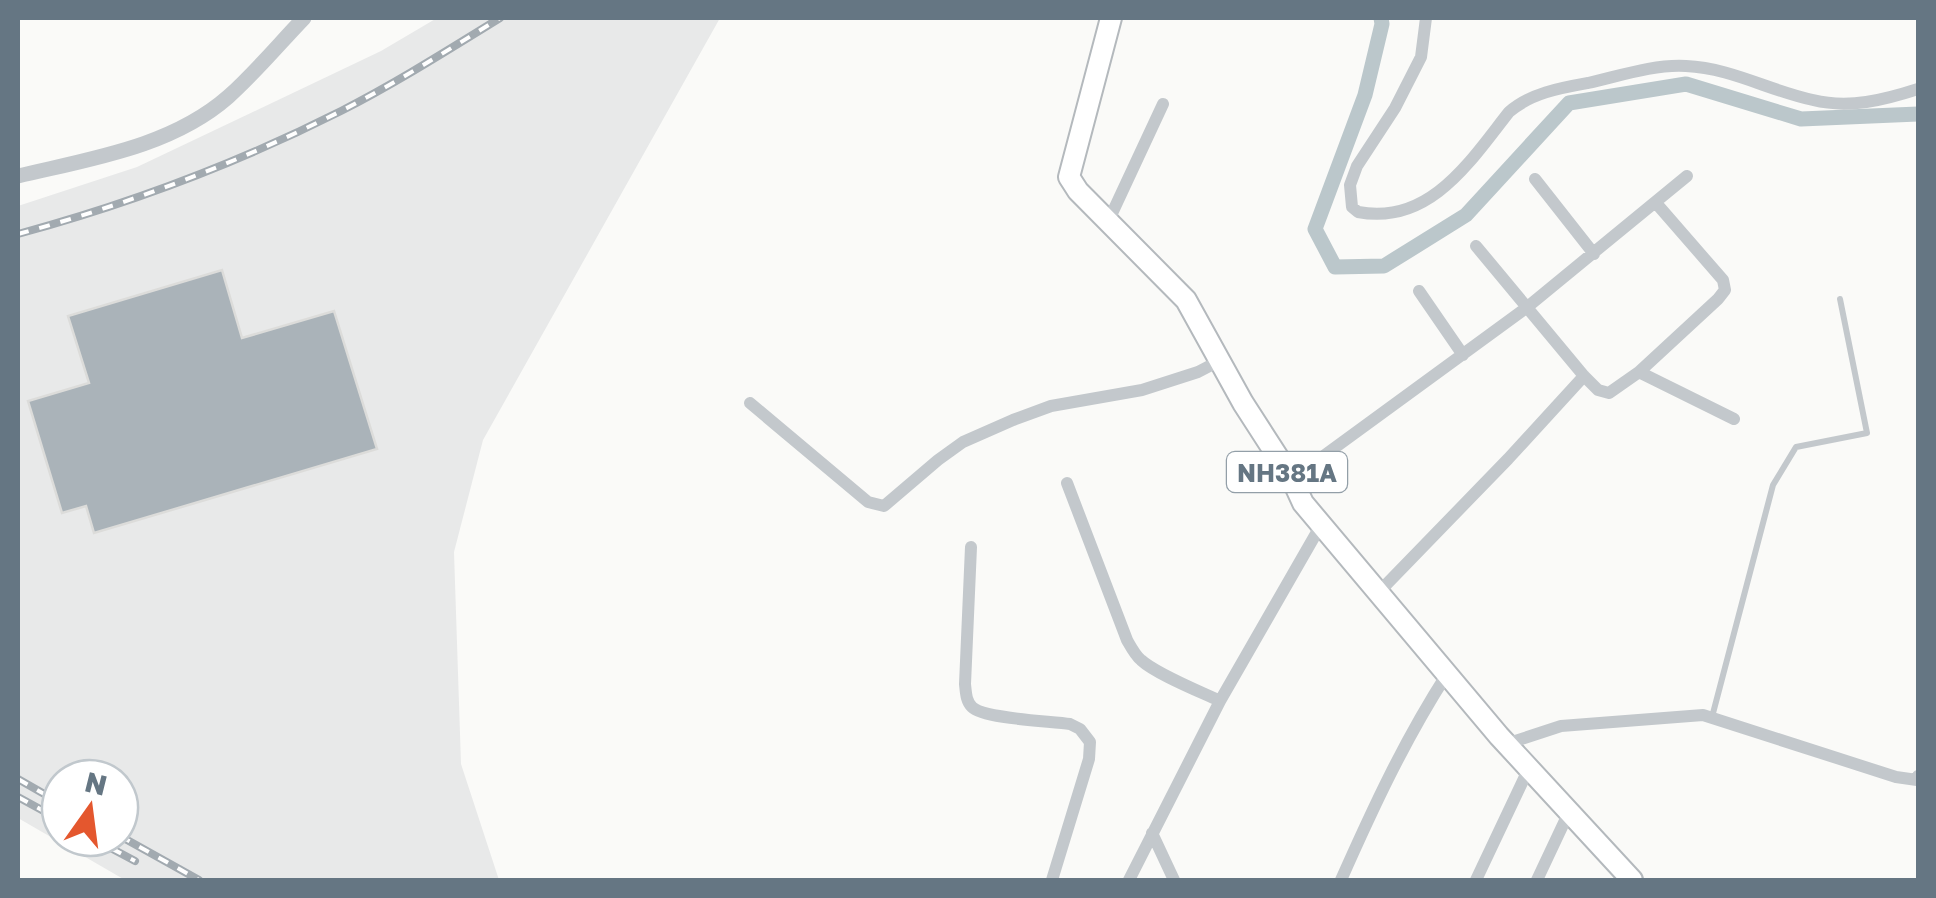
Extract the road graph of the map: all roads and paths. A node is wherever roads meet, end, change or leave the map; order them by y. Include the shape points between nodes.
1 (304, 18) edge
2 (1111, 18) edge
3 (1426, 18) edge
4 (1918, 89) edge
5 (1163, 104) dead end
6 (18, 176) edge
7 (1687, 176) dead end
8 (1534, 179) dead end
9 (1656, 203) junction
10 (1108, 222) junction
11 (1476, 246) dead end
12 (1594, 254) junction
13 (1419, 292) dead end
14 (1840, 298) dead end
15 (1526, 308) junction
16 (1463, 355) junction
17 (1221, 360) junction
18 (1639, 372) junction
19 (1584, 376) junction
20 (750, 403) dead end
21 (1734, 420) dead end
22 (1292, 480) junction
23 (1067, 483) dead end
24 (1322, 525) junction
25 (971, 547) dead end
26 (1378, 593) junction
27 (1447, 674) junction
28 (1220, 702) junction
29 (1712, 718) junction
30 (1506, 744) junction
31 (1528, 768) junction
32 (1918, 776) edge
33 (1569, 812) junction
34 (1152, 834) junction
35 (1052, 880) edge
36 (1128, 880) edge
37 (1174, 880) edge
38 (1341, 880) edge
39 (1476, 880) edge
40 (1537, 880) edge
41 (1632, 880) edge

1 - 6 street via 226,98 171,134
2 - 10 highway, NH381A via 1069,177
3 - 4 street via 1422,58 1350,185 1358,212 1414,207 1446,188 1520,102 1555,89 1668,66 1728,73 1845,104
5 - 10 street
7 - 9 street
8 - 12 street
9 - 12 street
9 - 18 street via 1724,280 1725,290
10 - 17 highway, NH381A via 1186,300
11 - 15 street
12 - 15 street
13 - 16 street
14 - 29 lane via 1867,433 1796,447 1773,485
15 - 16 street
15 - 19 street
16 - 22 street
17 - 20 street via 1142,390 1051,406 1013,420 963,442 884,506 868,502
17 - 22 highway, NH381A
18 - 19 street via 1609,393
18 - 21 street
19 - 26 street
22 - 24 highway, NH381A
23 - 28 street via 1135,653
24 - 26 highway, NH381A
24 - 28 street
25 - 35 street via 964,684 970,706 984,714 1070,724 1090,742
26 - 27 highway, NH381A
27 - 30 highway, NH381A
27 - 38 street via 1387,777
28 - 34 street
29 - 30 street via 1562,726
29 - 32 street via 1896,777
30 - 31 highway, NH381A
31 - 33 highway, NH381A
31 - 39 street
33 - 40 street
33 - 41 highway, NH381A
34 - 36 street
34 - 37 street

